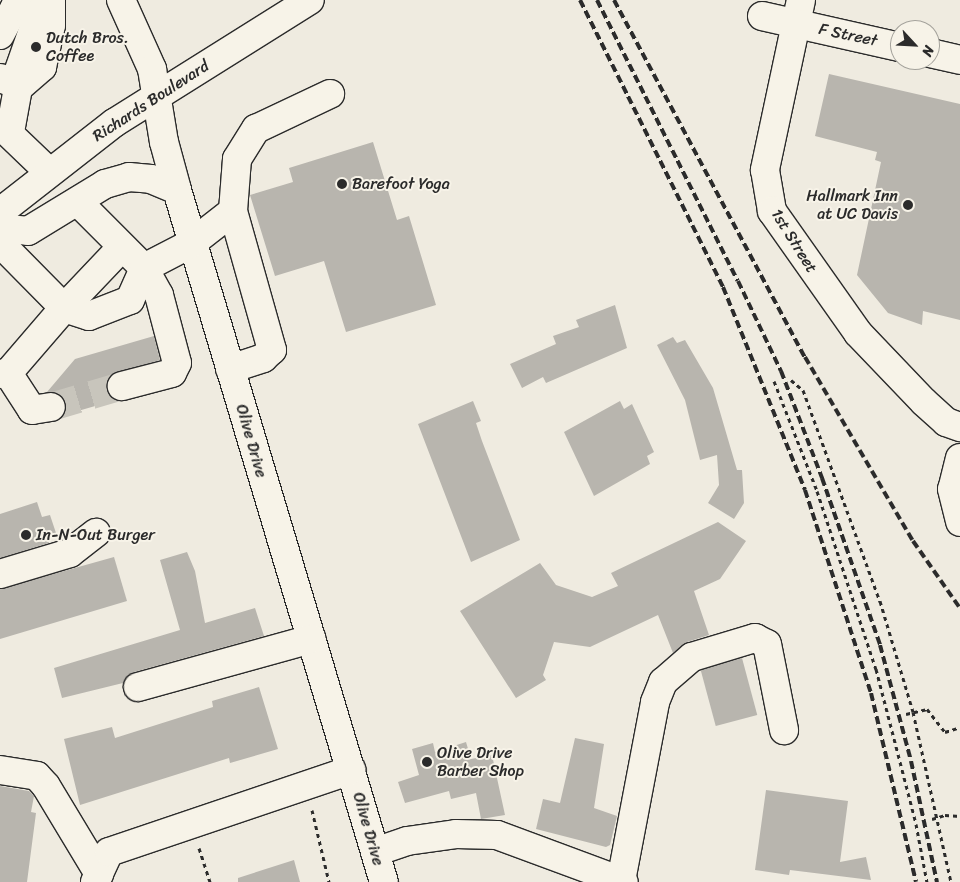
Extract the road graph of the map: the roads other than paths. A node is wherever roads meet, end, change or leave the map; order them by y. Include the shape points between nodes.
1 (27, 0) edge
2 (44, 0) edge
3 (51, 0) edge
4 (310, 0) edge
5 (124, 1) edge
6 (799, 12) edge
7 (762, 16) dead end
8 (0, 34) edge
9 (890, 44) edge
10 (940, 55) edge
11 (960, 60) edge
12 (0, 78) edge
13 (157, 94) junction
14 (330, 94) dead end
15 (5, 129) edge
16 (48, 171) junction
17 (177, 190) junction
18 (79, 203) junction
19 (233, 211) junction
20 (0, 212) edge
21 (0, 228) edge
22 (0, 243) edge
23 (192, 243) junction
24 (121, 248) junction
25 (144, 268) junction
26 (64, 308) junction
27 (230, 369) junction
28 (4, 374) edge
29 (122, 386) tunnel mouth
30 (51, 407) tunnel mouth
31 (960, 427) edge
32 (960, 458) edge
33 (960, 522) edge
34 (96, 533) dead end
35 (0, 574) edge
36 (311, 639) junction
37 (138, 687) dead end
38 (784, 730) dead end
39 (0, 770) edge
40 (351, 770) junction
41 (375, 852) junction
42 (97, 878) edge
43 (622, 881) edge
44 (384, 882) edge

1 - 8 street via 15,7
2 - 12 street via 18,74 11,82
3 - 15 street via 52,25 42,67 18,88
4 - 13 street, Richards Boulevard
5 - 13 street, Olive Drive via 152,69
6 - 7 street, F Street
6 - 9 street, F Street
6 - 31 street, 1st Street via 765,170 772,211 858,333 924,402 946,422
10 - 11 street
13 - 16 street, Richards Boulevard
13 - 17 street, Olive Drive via 164,142
14 - 19 street via 256,130 237,159
15 - 16 street
16 - 20 street, Richards Boulevard
17 - 18 street via 151,179 129,177 105,184
17 - 23 street, Olive Drive
18 - 21 street via 28,231
18 - 24 street
19 - 23 street
19 - 27 street via 272,350 263,358
22 - 26 street
23 - 25 street
23 - 27 street, Olive Drive
24 - 25 street
24 - 26 street
25 - 26 street via 130,300 89,316
25 - 29 street via 159,295 177,363 172,373
26 - 28 street
27 - 36 street, Olive Drive
28 - 30 street via 32,410
32 - 33 street via 952,489
34 - 35 street via 70,553
36 - 37 street
36 - 40 street, Olive Drive
38 - 43 street via 767,644 755,638 692,658 664,682 655,702
39 - 42 street via 37,776 42,781
40 - 41 street, Olive Drive
40 - 42 street via 109,852
41 - 43 street via 407,842 456,834 497,835
41 - 44 street, Olive Drive

